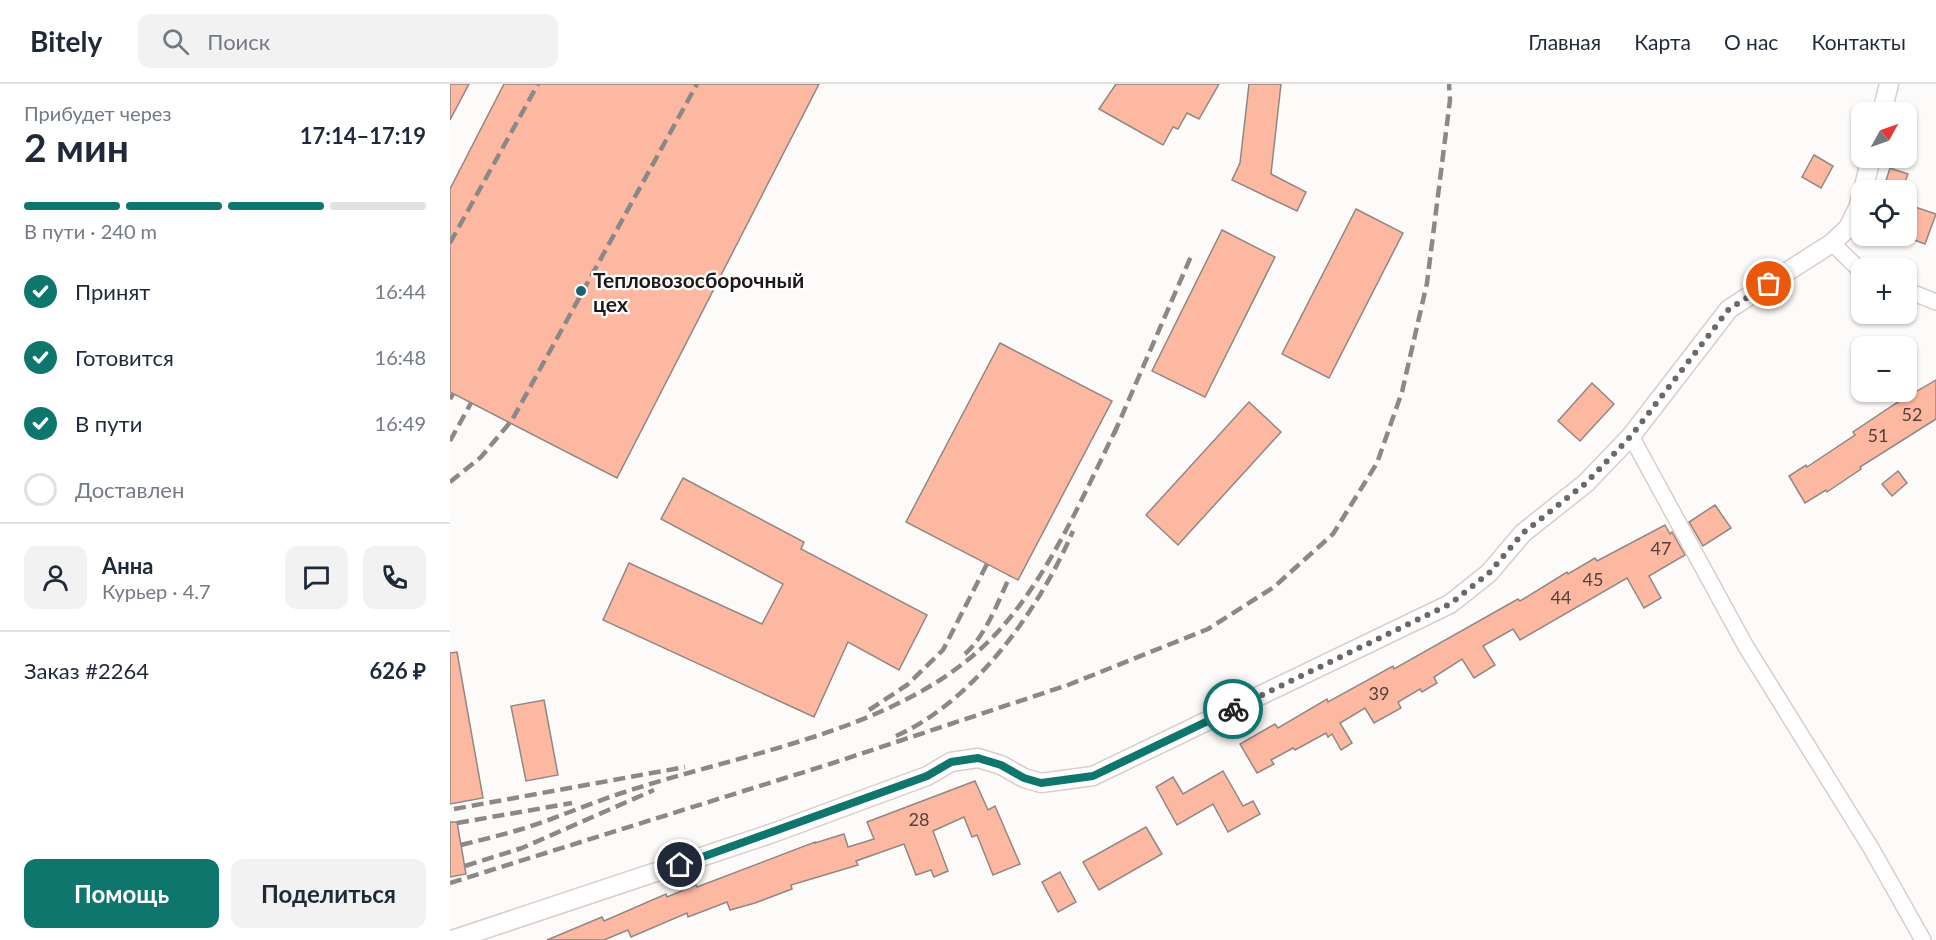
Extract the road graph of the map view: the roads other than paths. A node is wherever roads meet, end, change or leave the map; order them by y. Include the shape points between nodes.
1 (1889, 84) edge
2 (1884, 102) edge
3 (1851, 222) edge
4 (1832, 243) junction
5 (1851, 261) edge
6 (1917, 294) edge
7 (1936, 302) edge
8 (1631, 436) junction
9 (452, 940) edge
10 (1923, 940) edge

1 - 2 street
3 - 4 street
4 - 5 street
4 - 8 street via 1729,309
6 - 7 street
8 - 9 street via 1586,483 1523,533 1489,573 1450,604 1093,776 1041,783 978,758 951,762 927,776 770,834
8 - 10 street via 1745,645 1871,848

